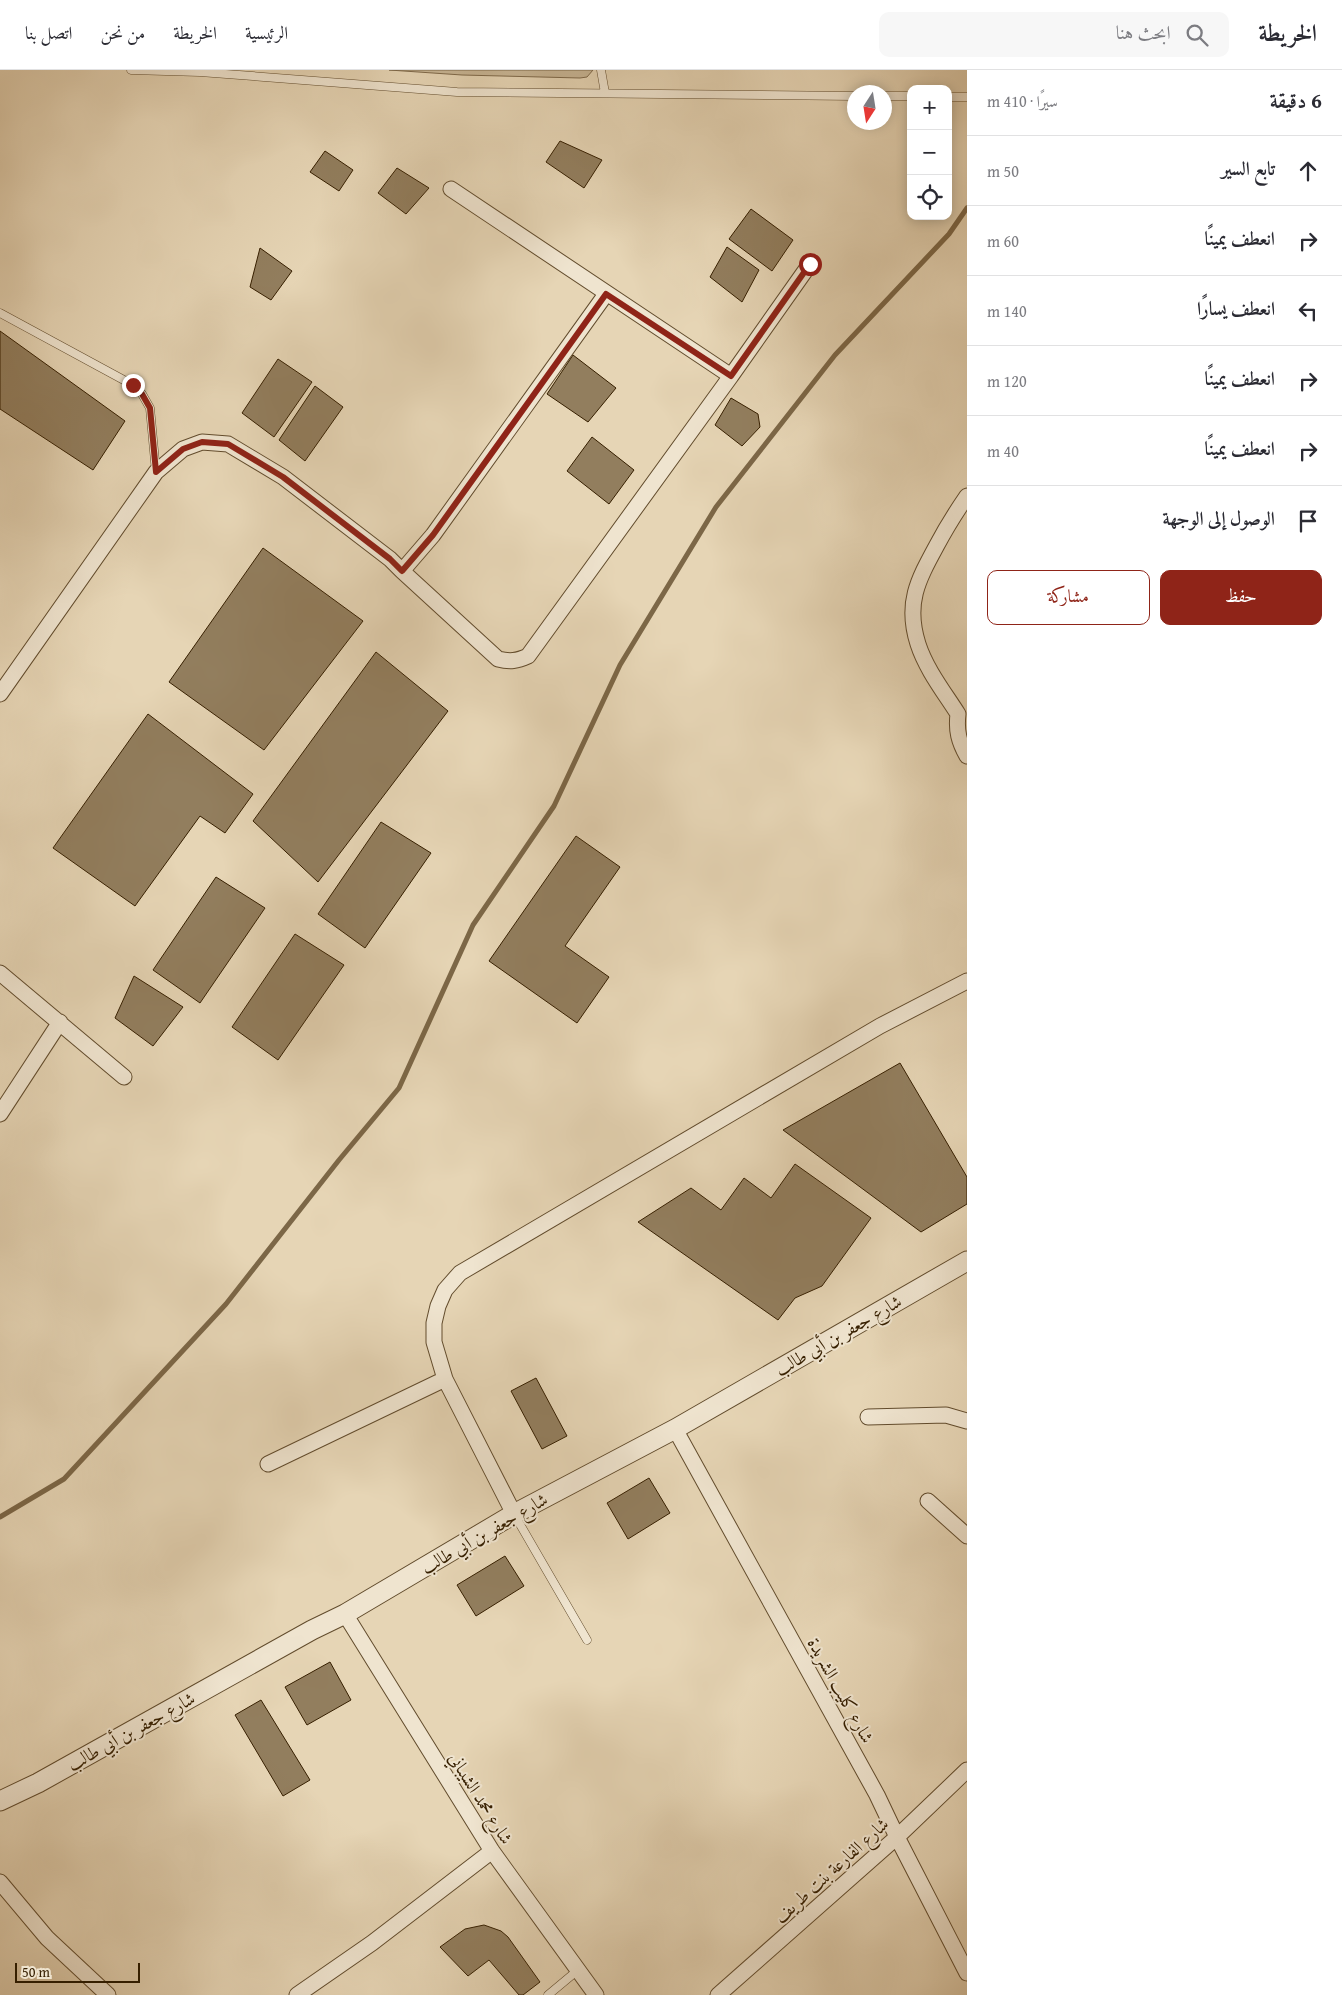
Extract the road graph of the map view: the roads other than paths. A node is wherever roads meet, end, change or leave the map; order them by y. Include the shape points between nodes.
1 (131, 70) edge
2 (601, 70) edge
3 (605, 93) junction
4 (847, 96) edge
5 (892, 96) edge
6 (907, 96) edge
7 (952, 97) edge
8 (967, 97) edge
9 (450, 189) dead end
10 (810, 264) dead end
11 (606, 294) junction
12 (0, 314) edge
13 (731, 376) junction
14 (156, 472) junction
15 (967, 496) edge
16 (402, 571) junction
17 (0, 694) edge
18 (962, 709) edge
19 (967, 756) edge
20 (0, 973) edge
21 (967, 982) edge
22 (60, 1022) junction
23 (124, 1077) dead end
24 (0, 1114) edge
25 (967, 1262) edge
26 (445, 1379) junction
27 (868, 1417) dead end
28 (967, 1421) edge
29 (675, 1429) junction
30 (268, 1464) dead end
31 (928, 1501) dead end
32 (514, 1514) junction
33 (967, 1536) edge
34 (345, 1614) junction
35 (587, 1640) dead end
36 (967, 1770) edge
37 (0, 1802) edge
38 (897, 1837) junction
39 (492, 1851) junction
40 (0, 1882) edge
41 (578, 1970) junction
42 (967, 1973) edge
43 (108, 1995) edge
44 (297, 1995) edge
45 (548, 1995) edge
46 (596, 1995) edge
47 (718, 1995) edge

1 - 3 lane via 200,72 457,92
2 - 3 lane
3 - 4 lane
5 - 6 lane
7 - 8 lane
9 - 11 street
10 - 13 street
11 - 13 street
11 - 16 street via 433,535
12 - 14 lane via 133,385 142,394 150,408
13 - 16 street via 528,656 518,661 498,659
14 - 16 street via 183,449 202,442 228,444 283,477
14 - 17 street
15 - 18 street via 918,580 913,603 918,644 931,671
18 - 19 street via 956,730
20 - 22 street
21 - 26 street via 880,1026 460,1273 445,1290 434,1323 434,1342
22 - 23 street
22 - 24 street
25 - 29 street, شارع جعفر بن أبي طالب
26 - 30 street
26 - 32 street
27 - 28 street via 946,1415
29 - 32 street, شارع جعفر بن أبي طالب
29 - 38 street, شارع كليب الشريدة
31 - 33 street
32 - 34 street, شارع جعفر بن أبي طالب
32 - 35 lane
34 - 37 street, شارع جعفر بن أبي طالب
34 - 39 street, شارع محمد الشيباني
36 - 38 street, شارع الفارعة بنت طريف
38 - 42 street, شارع كليب الشريدة
38 - 47 street, شارع الفارعة بنت طريف
39 - 41 street, شارع محمد الشيباني
39 - 44 street via 372,1943
40 - 43 street via 47,1938
41 - 45 lane
41 - 46 street, شارع محمد الشيباني

